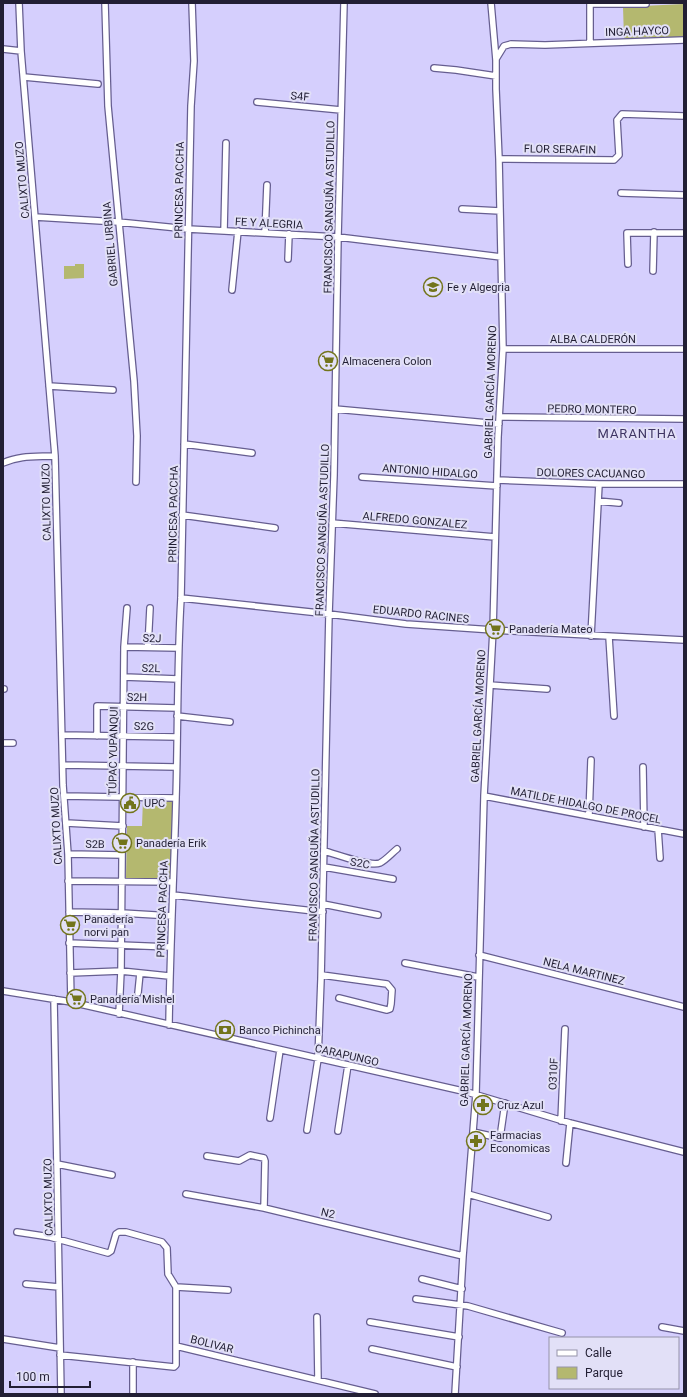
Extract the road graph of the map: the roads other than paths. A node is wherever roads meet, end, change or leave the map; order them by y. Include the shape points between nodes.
1 (19, 3) edge
2 (105, 3) edge
3 (192, 3) edge
4 (344, 3) edge
5 (491, 3) edge
6 (590, 4) edge
7 (646, 4) edge
8 (684, 40) edge
9 (590, 42) junction
10 (3, 49) edge
11 (22, 51) junction
12 (496, 60) junction
13 (434, 68) dead end
14 (496, 76) junction
15 (24, 77) junction
16 (98, 84) dead end
17 (257, 102) dead end
18 (341, 110) junction
19 (684, 116) edge
20 (226, 143) dead end
21 (499, 158) junction
22 (267, 185) dead end
23 (621, 193) dead end
24 (684, 195) edge
25 (462, 209) dead end
26 (500, 211) junction
27 (35, 217) junction
28 (118, 222) junction
29 (188, 229) junction
30 (224, 231) junction
31 (238, 231) junction
32 (654, 232) junction
33 (265, 233) junction
34 (684, 233) edge
35 (289, 234) junction
36 (338, 237) junction
37 (501, 257) junction
38 (288, 259) dead end
39 (628, 264) dead end
40 (653, 271) dead end
41 (232, 290) dead end
42 (503, 349) junction
43 (684, 349) edge
44 (49, 386) junction
45 (113, 390) dead end
46 (335, 409) junction
47 (500, 418) junction
48 (684, 419) edge
49 (499, 424) junction
50 (184, 444) junction
51 (252, 453) dead end
52 (55, 456) junction
53 (3, 463) edge
54 (362, 477) dead end
55 (136, 482) dead end
56 (497, 483) junction
57 (599, 484) junction
58 (684, 484) edge
59 (598, 501) junction
60 (619, 503) dead end
61 (182, 515) junction
62 (332, 523) junction
63 (275, 528) dead end
64 (495, 537) junction
65 (181, 598) junction
66 (127, 608) dead end
67 (150, 608) dead end
68 (329, 614) junction
69 (493, 630) junction
70 (591, 636) junction
71 (609, 637) junction
72 (684, 640) edge
73 (124, 647) junction
74 (148, 647) junction
75 (178, 648) junction
76 (124, 677) junction
77 (178, 679) junction
78 (490, 685) junction
79 (547, 689) dead end
80 (124, 707) junction
81 (177, 708) junction
82 (177, 716) junction
83 (614, 716) dead end
84 (230, 722) dead end
85 (62, 735) junction
86 (97, 736) junction
87 (124, 736) junction
88 (177, 736) junction
89 (3, 743) edge
90 (14, 743) dead end
91 (591, 760) dead end
92 (64, 765) junction
93 (123, 767) junction
94 (176, 767) junction
95 (643, 767) dead end
96 (64, 796) junction
97 (484, 796) junction
98 (123, 797) junction
99 (176, 798) junction
100 (589, 816) junction
101 (66, 823) junction
102 (122, 826) junction
103 (644, 827) junction
104 (658, 829) junction
105 (684, 834) edge
106 (397, 849) dead end
107 (324, 851) junction
108 (68, 854) junction
109 (122, 855) junction
110 (660, 858) dead end
111 (324, 867) junction
112 (394, 879) dead end
113 (68, 881) junction
114 (122, 881) junction
115 (173, 882) junction
116 (173, 895) junction
117 (323, 904) junction
118 (69, 912) junction
119 (323, 912) junction
120 (122, 913) junction
121 (378, 915) dead end
122 (172, 916) junction
123 (69, 943) junction
124 (121, 944) junction
125 (170, 947) junction
126 (479, 954) junction
127 (405, 963) dead end
128 (121, 971) junction
129 (70, 973) junction
130 (140, 973) junction
131 (322, 975) junction
132 (169, 976) junction
133 (478, 977) junction
134 (3, 991) edge
135 (138, 993) dead end
136 (339, 998) dead end
137 (54, 999) junction
138 (72, 1002) junction
139 (684, 1007) edge
140 (119, 1014) junction
141 (169, 1025) junction
142 (565, 1029) dead end
143 (280, 1050) junction
144 (318, 1059) junction
145 (348, 1065) junction
146 (476, 1094) junction
147 (506, 1103) junction
148 (270, 1118) dead end
149 (561, 1121) junction
150 (570, 1123) junction
151 (307, 1130) dead end
152 (338, 1131) dead end
153 (473, 1132) junction
154 (684, 1152) edge
155 (207, 1156) dead end
156 (566, 1162) dead end
157 (57, 1164) junction
158 (112, 1175) dead end
159 (186, 1194) dead end
160 (468, 1194) junction
161 (264, 1208) junction
162 (548, 1217) dead end
163 (17, 1232) dead end
164 (58, 1240) junction
165 (463, 1256) junction
166 (422, 1279) dead end
167 (26, 1284) dead end
168 (59, 1287) junction
169 (176, 1287) junction
170 (462, 1289) junction
171 (228, 1290) dead end
172 (416, 1299) dead end
173 (460, 1305) junction
174 (317, 1317) dead end
175 (370, 1322) dead end
176 (662, 1327) dead end
177 (684, 1331) edge
178 (562, 1333) dead end
179 (458, 1337) junction
180 (3, 1339) edge
181 (176, 1346) junction
182 (60, 1348) junction
183 (372, 1349) dead end
184 (60, 1354) junction
185 (133, 1362) junction
186 (457, 1367) junction
187 (318, 1380) junction
188 (61, 1394) edge
189 (132, 1394) edge
190 (375, 1394) edge
191 (455, 1394) edge

1 - 11 street, CALIXTO MUZO
2 - 28 street, GABRIEL URBINA via 108,106
3 - 29 street, PRINCESA PACCHA via 194,61
4 - 18 street, FRANCISCO SANGUÑA ASTUDILLO
5 - 12 street, GABRIEL GARCÍA MORENO
6 - 7 street
6 - 9 street
8 - 9 street, INGA HAYCO
9 - 12 street via 507,44
10 - 11 street
11 - 15 street, CALIXTO MUZO
12 - 14 street, GABRIEL GARCÍA MORENO
13 - 14 street
14 - 21 street, GABRIEL GARCÍA MORENO
15 - 16 street
15 - 27 street, CALIXTO MUZO
17 - 18 street, S4F
18 - 36 street, FRANCISCO SANGUÑA ASTUDILLO
19 - 21 street, FLOR SERAFIN via 622,114 617,120 619,155 614,160
20 - 30 street
21 - 26 street, GABRIEL GARCÍA MORENO
22 - 33 street
23 - 24 street
25 - 26 street
26 - 37 street, GABRIEL GARCÍA MORENO
27 - 28 street, FE Y ALEGRIA
27 - 44 street, CALIXTO MUZO
28 - 29 street, FE Y ALEGRIA
28 - 55 street, GABRIEL URBINA via 134,381
29 - 30 street, FE Y ALEGRIA
29 - 50 street, PRINCESA PACCHA
30 - 31 street, FE Y ALEGRIA
31 - 33 street, FE Y ALEGRIA
31 - 41 street
32 - 34 street
32 - 39 street via 627,233
32 - 40 street
33 - 35 street, FE Y ALEGRIA
35 - 36 street, FE Y ALEGRIA
35 - 38 street
36 - 37 street, FE Y ALEGRIA
36 - 46 street, FRANCISCO SANGUÑA ASTUDILLO
37 - 42 street, GABRIEL GARCÍA MORENO
42 - 43 street, ALBA CALDERÓN
42 - 47 street, GABRIEL GARCÍA MORENO
44 - 45 street
44 - 52 street, CALIXTO MUZO
46 - 49 street
46 - 62 street, FRANCISCO SANGUÑA ASTUDILLO
47 - 48 street, PEDRO MONTERO
47 - 49 street, GABRIEL GARCÍA MORENO
49 - 56 street, GABRIEL GARCÍA MORENO
50 - 51 street
50 - 61 street, PRINCESA PACCHA
52 - 53 street via 13,458
52 - 85 street, CALIXTO MUZO
54 - 56 street, ANTONIO HIDALGO
56 - 57 street, DOLORES CACUANGO
56 - 64 street, GABRIEL GARCÍA MORENO
57 - 58 street, DOLORES CACUANGO
57 - 59 street
59 - 60 street
59 - 70 street
61 - 63 street
61 - 65 street, PRINCESA PACCHA
62 - 64 street, ALFREDO GONZALEZ
62 - 68 street, FRANCISCO SANGUÑA ASTUDILLO
64 - 69 street, GABRIEL GARCÍA MORENO
65 - 68 street, EDUARDO RACINES
65 - 75 street, PRINCESA PACCHA
66 - 73 street, TÚPAC YUPANQUI
67 - 74 street
68 - 69 street, EDUARDO RACINES via 406,624
68 - 107 street, FRANCISCO SANGUÑA ASTUDILLO
69 - 70 street, EDUARDO RACINES
69 - 78 street, GABRIEL GARCÍA MORENO
70 - 71 street, EDUARDO RACINES
71 - 72 street, EDUARDO RACINES
71 - 83 street
73 - 74 street, S2J
73 - 76 street, TÚPAC YUPANQUI
74 - 75 street, S2J
75 - 77 street, PRINCESA PACCHA
76 - 77 street, S2L
76 - 80 street, TÚPAC YUPANQUI
77 - 81 street, PRINCESA PACCHA
78 - 79 street
78 - 97 street, GABRIEL GARCÍA MORENO
80 - 81 street, S2H
80 - 86 street, S2H via 97,706
80 - 87 street, TÚPAC YUPANQUI
81 - 82 street, PRINCESA PACCHA
82 - 84 street
82 - 88 street, PRINCESA PACCHA
85 - 86 street, S2G
85 - 92 street, CALIXTO MUZO
86 - 87 street, S2G
87 - 88 street, S2G
87 - 93 street, TÚPAC YUPANQUI
88 - 94 street, PRINCESA PACCHA
89 - 90 street
91 - 100 street
92 - 93 street
92 - 96 street, CALIXTO MUZO
93 - 94 street
93 - 98 street, TÚPAC YUPANQUI
94 - 99 street, PRINCESA PACCHA
95 - 103 street
96 - 98 street
96 - 101 street, CALIXTO MUZO
97 - 100 street, MATILDE HIDALGO DE PROCEL
97 - 126 street, GABRIEL GARCÍA MORENO
98 - 99 street
98 - 102 street, TÚPAC YUPANQUI
99 - 115 street, PRINCESA PACCHA
100 - 103 street, MATILDE HIDALGO DE PROCEL
101 - 102 street
101 - 108 street, CALIXTO MUZO
102 - 109 street, TÚPAC YUPANQUI
103 - 104 street, MATILDE HIDALGO DE PROCEL
104 - 105 street, MATILDE HIDALGO DE PROCEL
104 - 110 street
106 - 107 street via 376,863
107 - 111 street, FRANCISCO SANGUÑA ASTUDILLO
108 - 109 street, S2B
108 - 113 street, CALIXTO MUZO
109 - 114 street, TÚPAC YUPANQUI
111 - 112 street, S2C
111 - 117 street, FRANCISCO SANGUÑA ASTUDILLO
113 - 114 street
113 - 118 street, CALIXTO MUZO
114 - 115 street
114 - 120 street, TÚPAC YUPANQUI
115 - 116 street, PRINCESA PACCHA
116 - 119 street
116 - 122 street, PRINCESA PACCHA
117 - 119 street, FRANCISCO SANGUÑA ASTUDILLO
117 - 121 street
118 - 120 street
118 - 123 street, CALIXTO MUZO
119 - 131 street, FRANCISCO SANGUÑA ASTUDILLO
120 - 122 street
120 - 124 street, TÚPAC YUPANQUI
122 - 125 street, PRINCESA PACCHA
123 - 124 street
123 - 129 street, CALIXTO MUZO
124 - 125 street
124 - 128 street, TÚPAC YUPANQUI
125 - 132 street, PRINCESA PACCHA
126 - 133 street, GABRIEL GARCÍA MORENO
126 - 139 street, NELA MARTINEZ
127 - 133 street
128 - 129 street
128 - 130 street
128 - 140 street, TÚPAC YUPANQUI
129 - 138 street, CALIXTO MUZO
130 - 132 street
130 - 135 street
131 - 136 street via 386,984 392,990 390,1009 387,1010
131 - 144 street, FRANCISCO SANGUÑA ASTUDILLO
132 - 141 street, PRINCESA PACCHA
133 - 146 street, GABRIEL GARCÍA MORENO
134 - 137 street, CARAPUNGO
137 - 138 street, CARAPUNGO
137 - 157 street, CALIXTO MUZO
138 - 140 street, CARAPUNGO
140 - 141 street, CARAPUNGO
141 - 143 street, CARAPUNGO
142 - 149 street, O310F
143 - 144 street, CARAPUNGO
143 - 148 street
144 - 145 street, CARAPUNGO
144 - 151 street, FRANCISCO SANGUÑA ASTUDILLO
145 - 146 street, CARAPUNGO
145 - 152 street
146 - 147 street, CARAPUNGO
146 - 153 street, GABRIEL GARCÍA MORENO
147 - 149 street, CARAPUNGO
147 - 153 street via 500,1138
149 - 150 street, CARAPUNGO
150 - 154 street, CARAPUNGO
150 - 156 street
153 - 160 street, GABRIEL GARCÍA MORENO
155 - 161 street via 239,1161 250,1155 264,1158
157 - 158 street
157 - 164 street, CALIXTO MUZO
159 - 161 street, N2
160 - 162 street
160 - 165 street, GABRIEL GARCÍA MORENO
161 - 165 street, N2
163 - 164 street
164 - 168 street, CALIXTO MUZO
164 - 169 street via 108,1253 119,1232 162,1242 166,1248 168,1274
165 - 170 street, GABRIEL GARCÍA MORENO
166 - 170 street
167 - 168 street
168 - 182 street, CALIXTO MUZO
169 - 171 street
169 - 181 street
170 - 173 street, GABRIEL GARCÍA MORENO
172 - 173 street
173 - 178 street
173 - 179 street, GABRIEL GARCÍA MORENO
174 - 187 street
175 - 179 street
176 - 177 street
179 - 186 street, GABRIEL GARCÍA MORENO
180 - 182 street
181 - 185 street, BOLIVAR via 174,1367
181 - 187 street, BOLIVAR
182 - 184 street, CALIXTO MUZO
183 - 186 street
184 - 185 street, BOLIVAR
184 - 188 street, CALIXTO MUZO
185 - 189 street
186 - 191 street, GABRIEL GARCÍA MORENO
187 - 190 street, BOLIVAR

